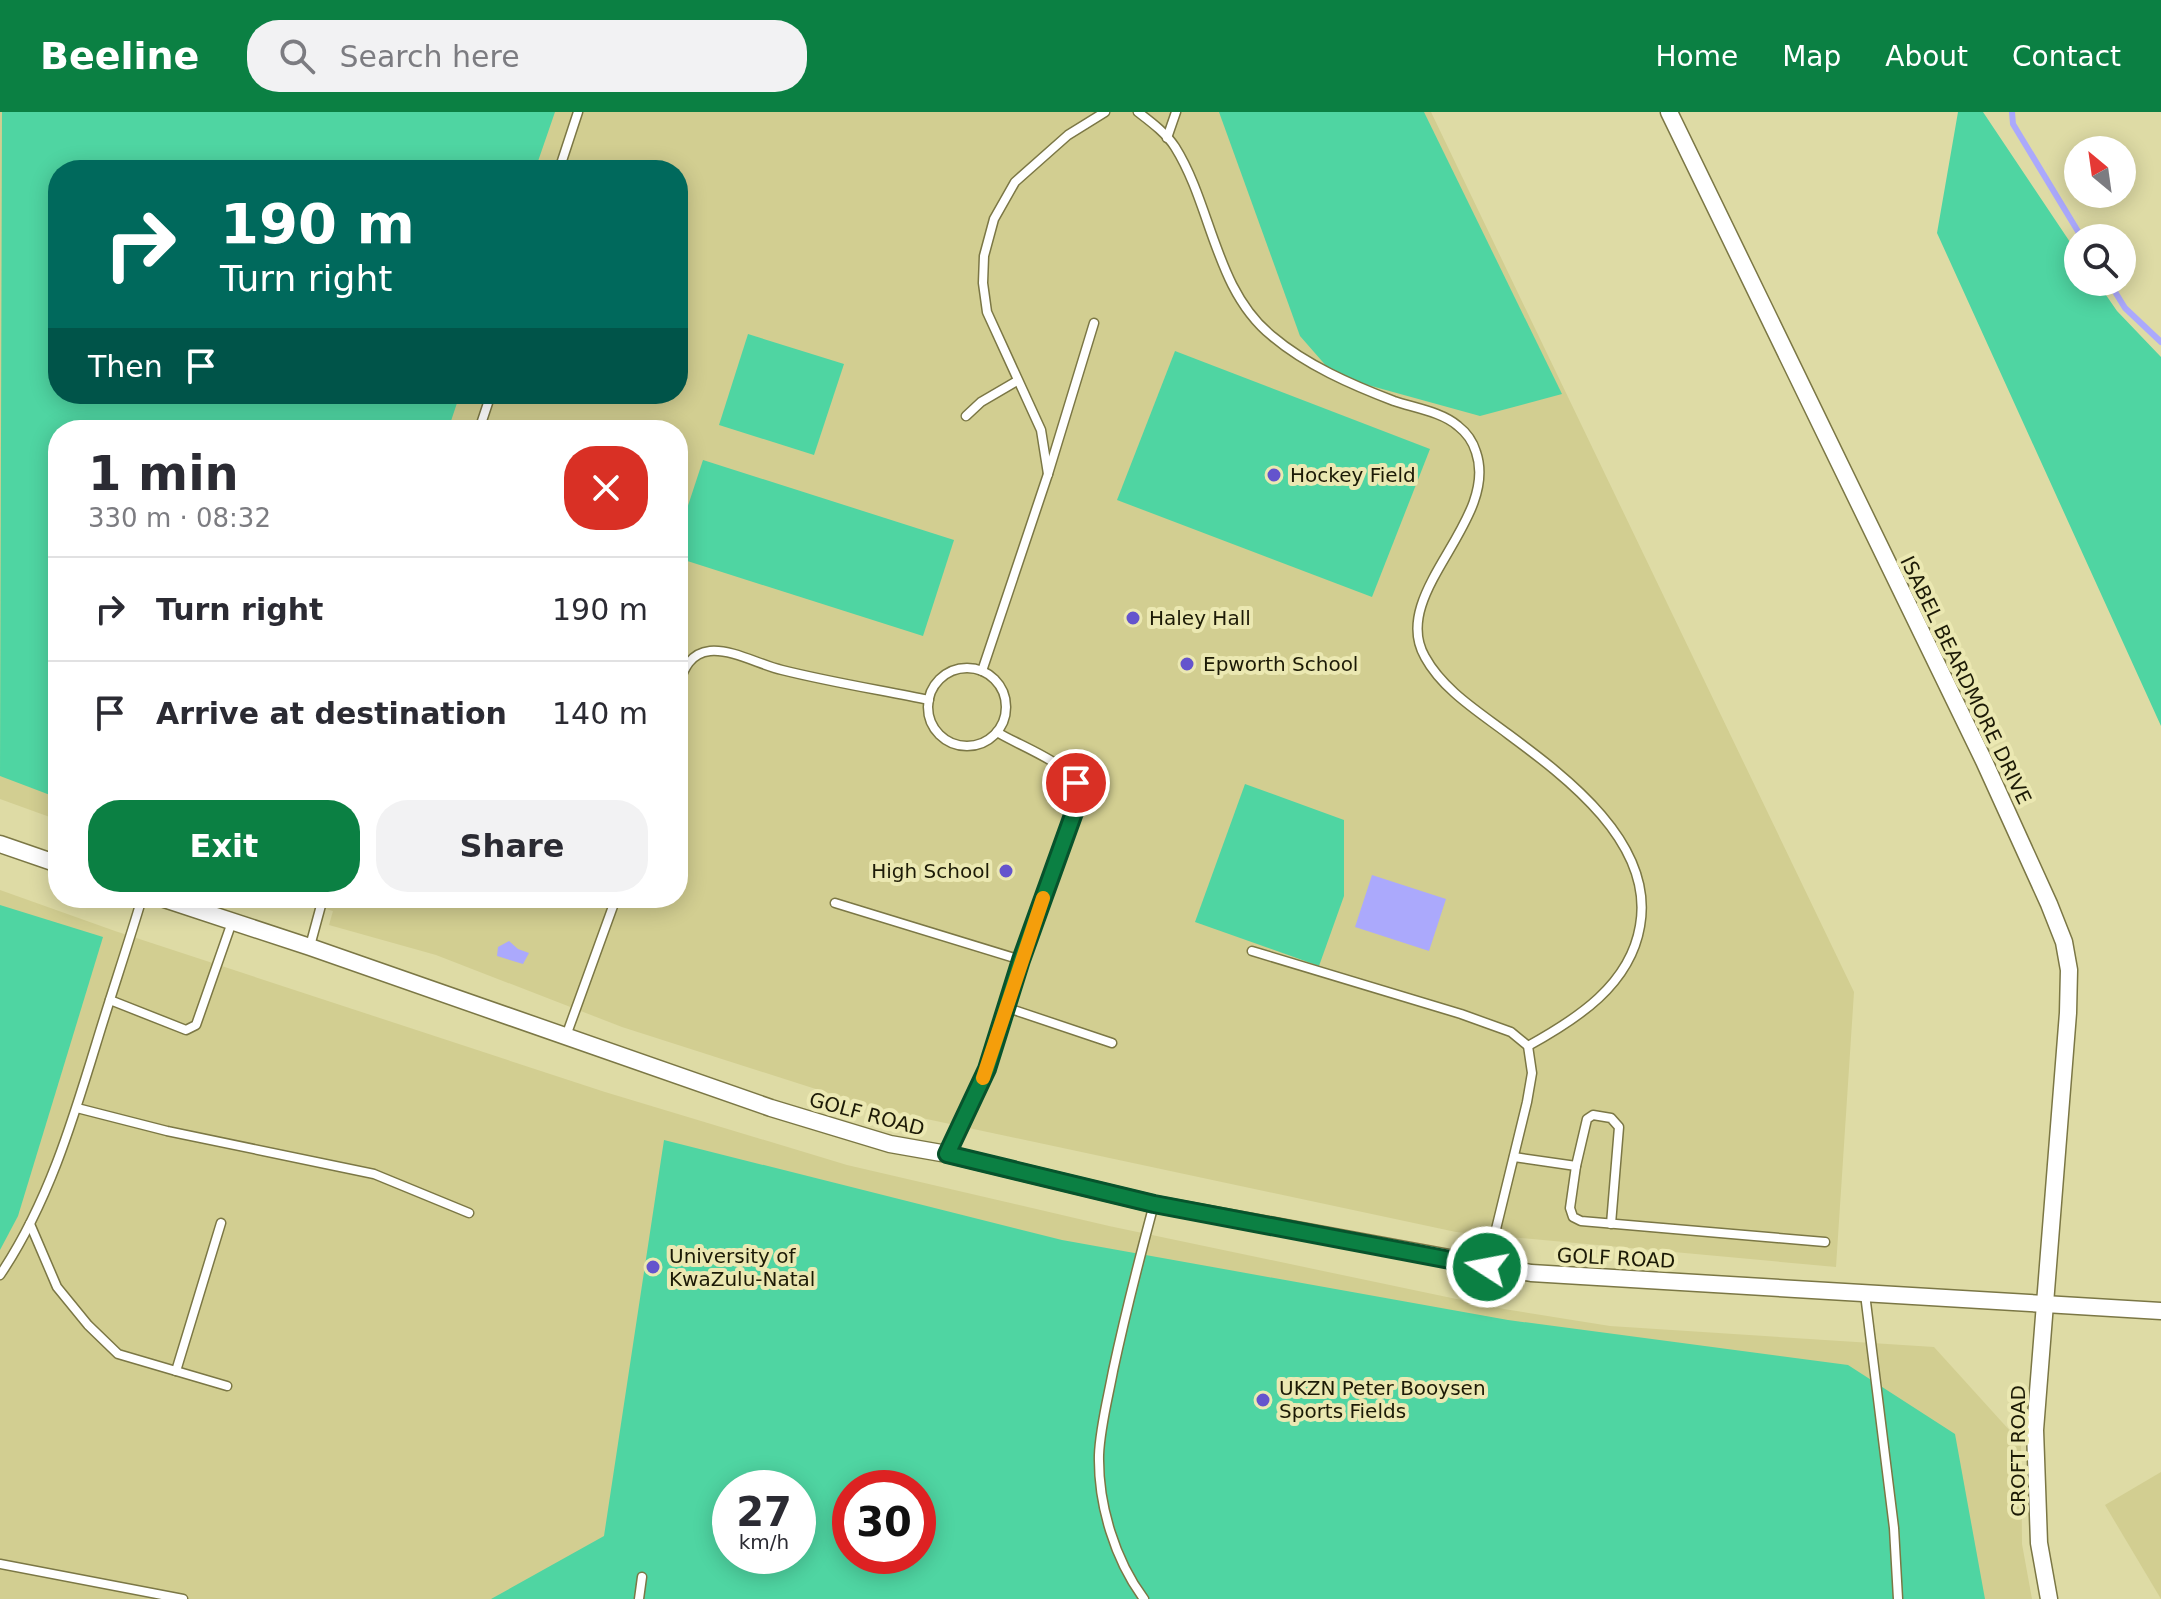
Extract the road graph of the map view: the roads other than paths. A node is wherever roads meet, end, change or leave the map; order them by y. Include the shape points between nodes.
1 (578, 112) edge
2 (1138, 112) edge
3 (1176, 112) edge
4 (1669, 112) edge
5 (1101, 113) edge
6 (1167, 138) junction
7 (562, 160) edge
8 (1094, 323) dead end
9 (1017, 381) junction
10 (966, 416) dead end
11 (1048, 474) junction
12 (688, 664) edge
13 (982, 671) junction
14 (929, 700) junction
15 (997, 732) junction
16 (0, 844) edge
17 (48, 861) edge
18 (835, 903) dead end
19 (139, 908) edge
20 (191, 908) edge
21 (320, 908) edge
22 (612, 908) edge
23 (232, 922) junction
24 (310, 947) junction
25 (1252, 951) dead end
26 (1021, 960) junction
27 (110, 1000) junction
28 (1008, 1008) junction
29 (565, 1036) junction
30 (1112, 1043) dead end
31 (1528, 1046) junction
32 (77, 1108) junction
33 (947, 1154) junction
34 (1514, 1157) junction
35 (1576, 1166) junction
36 (1154, 1204) junction
37 (469, 1213) dead end
38 (221, 1223) dead end
39 (30, 1224) junction
40 (1611, 1224) junction
41 (1825, 1242) dead end
42 (1487, 1267) junction
43 (0, 1275) edge
44 (1865, 1294) junction
45 (2045, 1302) junction
46 (2161, 1311) edge
47 (176, 1371) junction
48 (227, 1386) dead end
49 (0, 1564) edge
50 (642, 1577) dead end
51 (183, 1599) edge
52 (639, 1599) edge
53 (1144, 1599) edge
54 (1898, 1599) edge
55 (2049, 1599) edge

1 - 7 lane
2 - 6 lane
3 - 6 lane
4 - 45 street, ISABEL BEARDMORE DRIVE via 1984,761 2064,942 2068,1013
5 - 9 lane via 1015,182 994,219 984,256 987,312
6 - 31 lane via 1186,169 1237,292 1259,325 1305,359 1360,387 1457,425 1477,453 1478,489 1423,600 1417,635 1424,656 1474,709 1576,788 1623,841 1640,882 1643,915 1638,940 1606,991
8 - 11 lane
9 - 10 lane
9 - 11 lane via 1041,430
11 - 13 lane
12 - 14 lane via 709,651 726,653 781,670
13 - 14 lane via 955,670 934,687
13 - 15 lane via 1001,686 1005,698
14 - 15 lane via 932,724 950,742 975,745
15 - 26 lane via 1045,757 1076,783 1078,792
16 - 17 street
18 - 26 lane
19 - 27 lane
20 - 23 street, GOLF ROAD
21 - 24 lane
22 - 29 lane
23 - 24 street, GOLF ROAD
23 - 27 lane via 196,1025 186,1030
24 - 29 street, GOLF ROAD
25 - 31 lane via 1461,1014 1511,1032
26 - 28 lane
27 - 32 lane
28 - 30 lane
28 - 33 lane via 987,1069
29 - 33 street, GOLF ROAD via 771,1108 890,1144
31 - 34 lane via 1532,1073
32 - 37 lane via 374,1174
32 - 39 lane
33 - 36 street, GOLF ROAD
34 - 35 lane
34 - 42 lane
35 - 40 lane via 1573,1217
35 - 40 lane via 1587,1119 1593,1115 1617,1123
36 - 42 street, GOLF ROAD
36 - 53 lane via 1129,1298 1099,1454 1109,1525
38 - 47 lane
39 - 43 lane
39 - 47 lane via 57,1287 88,1325 118,1354
40 - 41 lane
42 - 44 street, GOLF ROAD
44 - 45 street, GOLF ROAD
44 - 54 lane
45 - 46 street, GOLF ROAD
45 - 55 street, CROFT ROAD via 2035,1472
47 - 48 lane
49 - 51 lane
50 - 52 lane

